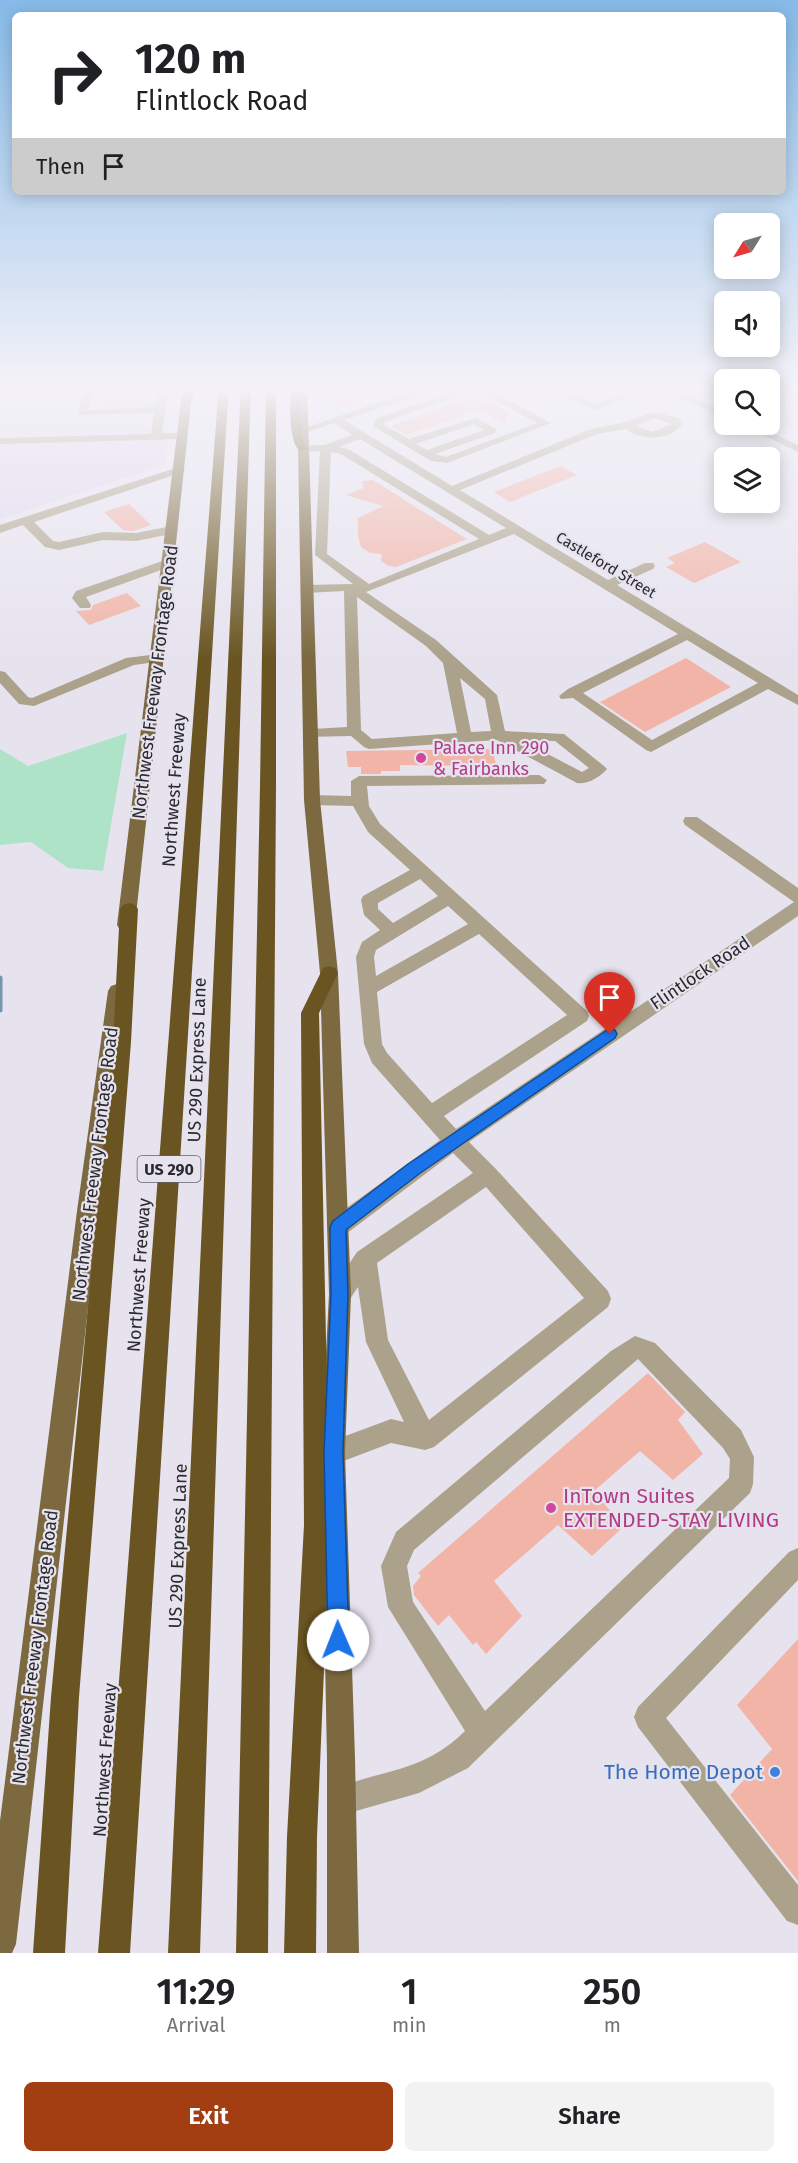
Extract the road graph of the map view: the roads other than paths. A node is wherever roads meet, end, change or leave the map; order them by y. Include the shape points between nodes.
1 (159, 476) edge
2 (177, 476) edge
3 (219, 476) edge
4 (242, 476) edge
5 (270, 476) edge
6 (303, 476) edge
7 (325, 476) edge
8 (385, 476) edge
9 (428, 476) edge
10 (486, 476) edge
11 (451, 490) junction
12 (25, 520) junction
13 (2, 526) edge
14 (515, 529) junction
15 (172, 530) junction
16 (489, 540) junction
17 (305, 551) junction
18 (321, 555) junction
19 (168, 563) junction
20 (649, 566) dead end
21 (607, 585) junction
22 (350, 586) junction
23 (306, 589) junction
24 (85, 604) dead end
25 (688, 634) junction
26 (158, 658) junction
27 (450, 662) junction
28 (0, 675) edge
29 (768, 683) junction
30 (798, 701) edge
31 (354, 731) junction
32 (312, 734) junction
33 (499, 735) junction
34 (465, 738) junction
35 (539, 780) dead end
36 (312, 800) junction
37 (358, 801) junction
38 (691, 821) dead end
39 (421, 871) junction
40 (450, 897) junction
41 (798, 897) edge
42 (798, 907) edge
43 (129, 909) junction
44 (480, 925) junction
45 (392, 932) junction
46 (329, 973) junction
47 (368, 989) junction
48 (567, 1024) junction
49 (591, 1047) junction
50 (430, 1114) junction
51 (454, 1141) junction
52 (488, 1174) junction
53 (338, 1227) junction
54 (364, 1259) junction
55 (340, 1294) junction
56 (425, 1438) junction
57 (333, 1452) junction
58 (798, 1561) edge
59 (483, 1733) junction
60 (342, 1800) junction
61 (798, 1910) edge
62 (0, 1944) edge
63 (49, 1953) edge
64 (114, 1953) edge
65 (184, 1953) edge
66 (252, 1953) edge
67 (300, 1953) edge
68 (343, 1953) edge

1 - 12 street
2 - 15 main road, Northwest Freeway Frontage Road
3 - 64 highway, Northwest Freeway / US 290
4 - 65 highway, US 290 Express Lane
5 - 66 highway
6 - 17 main road
7 - 18 street
8 - 16 street
9 - 11 street, Castleford Street
10 - 11 street
11 - 14 street, Castleford Street
12 - 13 street
12 - 15 street via 50,544 58,546 103,536 136,537
14 - 16 street
14 - 21 street, Castleford Street
15 - 19 main road, Northwest Freeway Frontage Road
16 - 18 street via 368,589
17 - 18 street
17 - 23 main road
19 - 24 street via 81,594 78,598
19 - 26 main road, Northwest Freeway Frontage Road
20 - 21 street
21 - 25 street, Castleford Street
22 - 23 street
22 - 27 street via 431,643
22 - 31 street
23 - 32 main road
25 - 29 street, Castleford Street
25 - 29 street via 570,694 651,747
26 - 28 street via 131,662 34,702 24,700
26 - 43 main road, Northwest Freeway Frontage Road
27 - 33 street via 492,698
27 - 34 street
29 - 30 street, Castleford Street
31 - 32 street
31 - 34 street via 369,744
32 - 36 main road
33 - 33 street via 582,779 599,769 559,737
33 - 34 street
35 - 37 street via 359,781
36 - 37 street
36 - 46 main road
37 - 39 street via 366,819
38 - 41 street
39 - 40 street
39 - 45 street via 369,900 370,911
40 - 44 street
40 - 45 street
42 - 49 street, Flintlock Road
43 - 62 main road, Northwest Freeway Frontage Road via 88,1211
43 - 63 highway via 122,1042 65,1697
44 - 47 street
44 - 48 street via 580,1016
45 - 47 street via 368,947
46 - 53 main road
46 - 67 highway via 310,1013 317,1524
47 - 50 street via 374,1050
48 - 49 street
48 - 50 street
49 - 51 street, Flintlock Road
50 - 51 street
51 - 52 street
51 - 53 street, Flintlock Road
52 - 54 street
52 - 56 street via 600,1299
53 - 55 main road
54 - 55 street
54 - 56 street via 377,1342
55 - 57 main road
56 - 57 street via 391,1431
57 - 60 main road
58 - 61 street via 648,1717
59 - 59 street via 741,1484 742,1457 732,1439 646,1351 635,1347 405,1541 394,1566 401,1607
59 - 60 street via 458,1758 419,1779
60 - 68 main road

